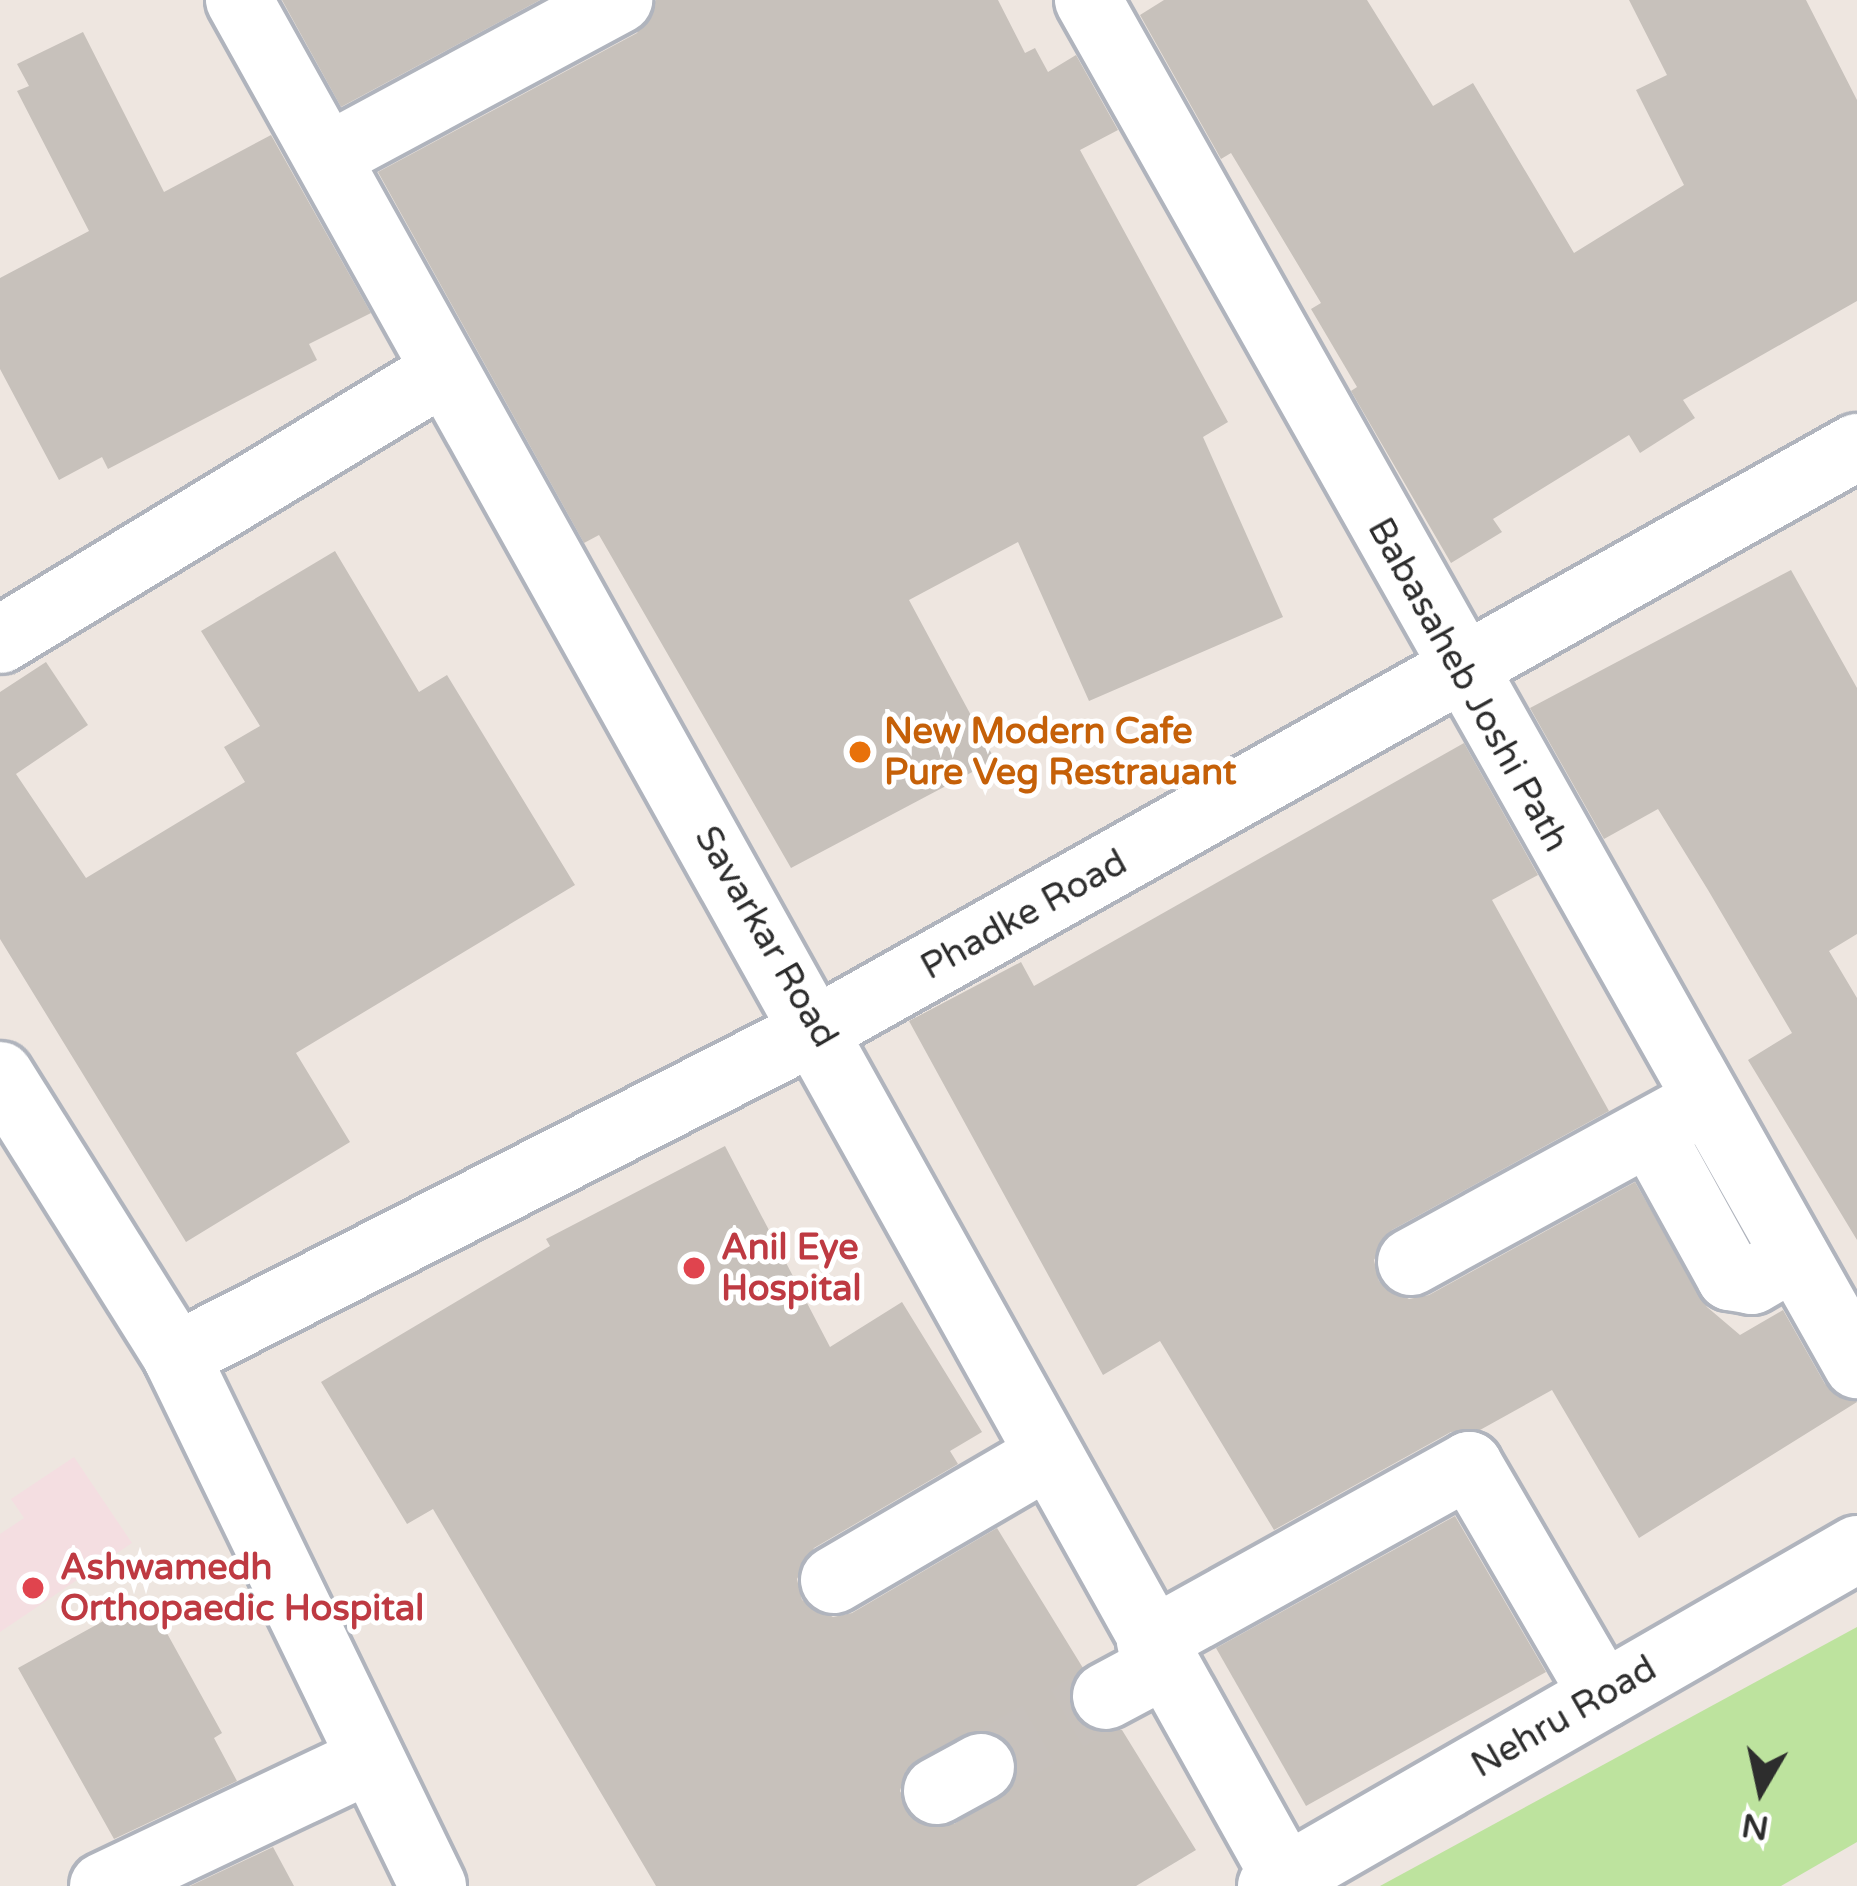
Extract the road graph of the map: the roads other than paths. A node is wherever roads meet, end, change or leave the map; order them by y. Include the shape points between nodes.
1 (239, 0) edge
2 (620, 0) edge
3 (1088, 0) edge
4 (327, 157) junction
5 (441, 374) junction
6 (1857, 447) edge
7 (0, 640) edge
8 (1460, 673) junction
9 (820, 1028) junction
10 (0, 1075) edge
11 (1677, 1117) junction
12 (1411, 1262) dead end
13 (176, 1355) junction
14 (1857, 1365) edge
15 (1043, 1458) junction
16 (1857, 1549) edge
17 (834, 1580) dead end
18 (1157, 1653) junction
19 (1603, 1694) junction
20 (1106, 1696) tunnel mouth
21 (370, 1759) junction
22 (1278, 1882) edge
23 (103, 1886) edge
24 (433, 1886) edge

1 - 4 street, Savarkar Road
2 - 4 street
3 - 8 street, Babasaheb Joshi Path
4 - 5 street, Savarkar Road
5 - 7 street
5 - 9 street, Savarkar Road
6 - 8 street, Phadke Road
8 - 9 street, Phadke Road
8 - 11 street, Babasaheb Joshi Path
9 - 13 street, Phadke Road
9 - 15 street, Savarkar Road
10 - 13 street
11 - 12 street
11 - 14 street, Babasaheb Joshi Path via 1795,1256
13 - 21 street
15 - 17 street
15 - 18 street, Savarkar Road
16 - 19 street, Nehru Road
18 - 19 street via 1469,1466
18 - 20 street
18 - 22 street, Savarkar Road
19 - 22 street, Nehru Road
21 - 23 street
21 - 24 street

